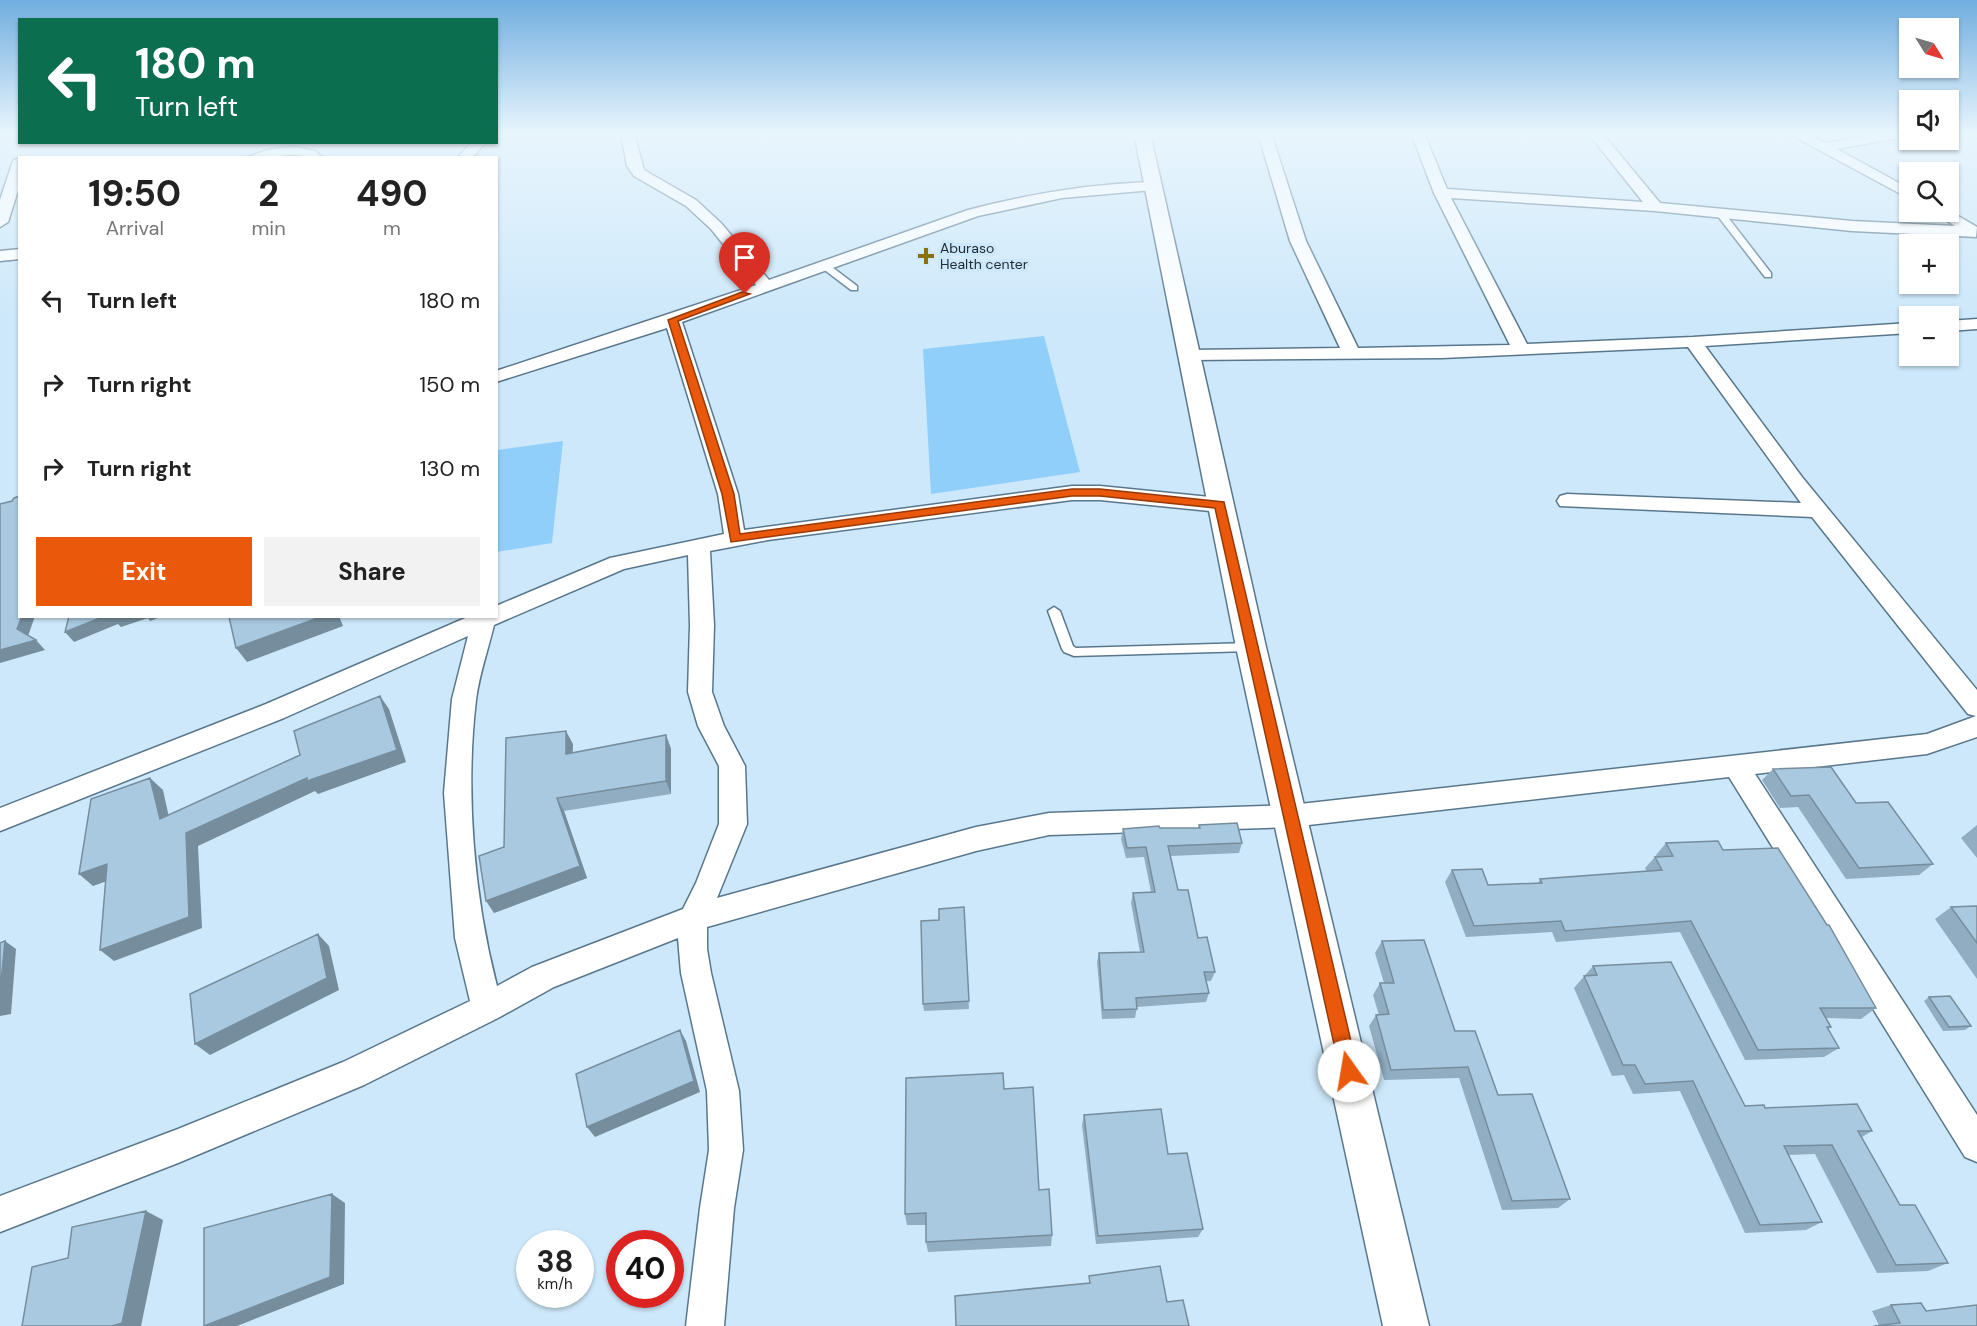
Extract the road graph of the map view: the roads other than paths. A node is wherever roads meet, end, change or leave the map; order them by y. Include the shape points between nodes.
1 (9, 195) edge
2 (677, 195) edge
3 (1048, 195) edge
4 (1154, 195) edge
5 (1283, 195) edge
6 (1442, 195) edge
7 (1470, 195) edge
8 (1645, 195) edge
9 (1655, 207) junction
10 (1720, 213) junction
11 (0, 222) edge
12 (1958, 222) edge
13 (1976, 232) edge
14 (18, 254) edge
15 (0, 256) edge
16 (825, 266) junction
17 (1768, 275) dead end
18 (765, 286) junction
19 (854, 288) dead end
20 (673, 320) junction
21 (1977, 324) edge
22 (1959, 325) edge
23 (1899, 329) edge
24 (1693, 342) junction
25 (1521, 349) junction
26 (1351, 353) junction
27 (1190, 355) junction
28 (498, 376) edge
29 (1567, 501) dead end
30 (1220, 505) junction
31 (1819, 512) junction
32 (735, 539) junction
33 (699, 546) junction
34 (1054, 611) dead end
35 (498, 614) edge
36 (489, 618) edge
37 (491, 618) edge
38 (1251, 647) junction
39 (1977, 707) edge
40 (1977, 726) edge
41 (1735, 764) junction
42 (1291, 816) junction
43 (0, 820) edge
44 (693, 918) junction
45 (487, 1008) junction
46 (1977, 1145) edge
47 (0, 1214) edge
48 (705, 1326) edge
49 (1406, 1326) edge

1 - 11 street
2 - 18 street via 716,226
3 - 16 street via 1012,201 924,229
4 - 27 street
5 - 26 street via 1298,241
6 - 25 street
7 - 9 street
8 - 9 street
9 - 10 street
10 - 13 street via 1852,226
10 - 17 lane
12 - 13 street
14 - 15 street
16 - 18 street
16 - 19 lane
18 - 20 street
20 - 28 street
20 - 32 street via 728,494
21 - 22 street
23 - 24 street
24 - 25 street
24 - 31 street
25 - 26 street
26 - 27 street
27 - 30 street
29 - 31 street
30 - 32 street via 1072,493
30 - 38 street
31 - 39 street
32 - 33 street
33 - 35 street via 618,563
33 - 44 street via 700,692 711,726 732,766 733,824
34 - 38 lane via 1068,650 1074,652
36 - 43 street via 275,711
37 - 45 street via 464,699 457,793 470,938
38 - 42 street
40 - 41 street via 1927,744
41 - 42 street
41 - 46 street
42 - 44 street via 1049,824 897,860
42 - 49 street
44 - 45 street via 543,977
44 - 48 street via 692,949 723,1091 726,1150
45 - 47 street via 353,1074

